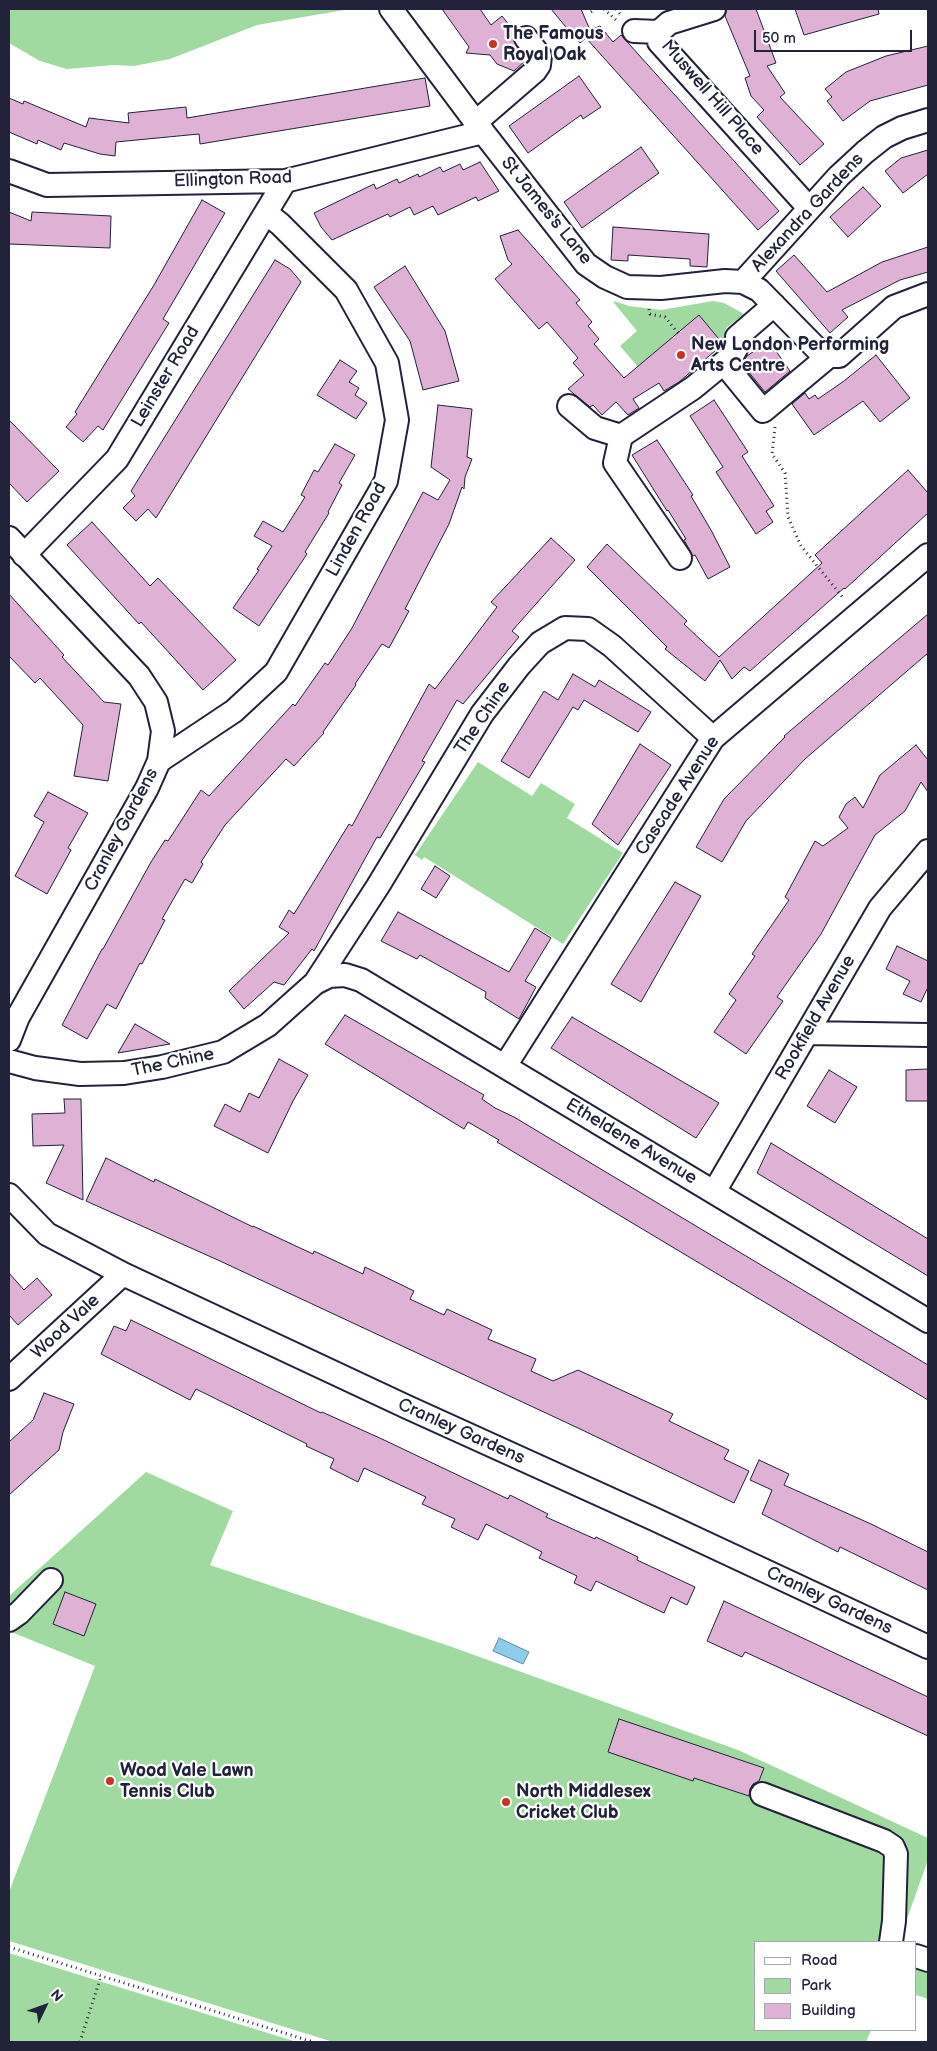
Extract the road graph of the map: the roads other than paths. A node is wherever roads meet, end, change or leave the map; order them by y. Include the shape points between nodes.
1 (391, 9) edge
2 (714, 9) edge
3 (634, 31) dead end
4 (659, 32) junction
5 (526, 38) dead end
6 (928, 120) edge
7 (479, 127) junction
8 (9, 171) edge
9 (285, 182) junction
10 (809, 208) junction
11 (266, 213) junction
12 (743, 282) junction
13 (928, 294) edge
14 (774, 305) junction
15 (829, 356) junction
16 (727, 367) dead end
17 (569, 406) dead end
18 (620, 436) junction
19 (9, 538) edge
20 (24, 554) junction
21 (928, 555) edge
22 (680, 558) dead end
23 (713, 738) junction
24 (159, 762) junction
25 (928, 852) edge
26 (322, 979) junction
27 (807, 1033) junction
28 (928, 1035) edge
29 (9, 1040) edge
30 (9, 1061) edge
31 (505, 1066) junction
32 (714, 1192) junction
33 (9, 1195) edge
34 (123, 1274) junction
35 (928, 1321) edge
36 (9, 1379) edge
37 (51, 1580) dead end
38 (9, 1620) edge
39 (928, 1647) edge
40 (762, 1794) dead end
41 (891, 1941) edge

1 - 7 street, St James's Lane
2 - 4 street, Muswell Hill Place via 669,23
3 - 4 street
4 - 10 street, Muswell Hill Place via 659,42
5 - 7 street via 540,56 539,65
6 - 10 street, Alexandra Gardens via 884,137 839,176
7 - 9 street, Ellington Road
7 - 12 street, St James's Lane via 586,264 606,277 627,288
8 - 9 street, Ellington Road via 47,184
9 - 11 street, Leinster Road
10 - 12 street, Alexandra Gardens
11 - 20 street, Leinster Road via 117,459
11 - 24 street, Linden Road via 346,290 387,362 397,420 386,482 276,672 234,711
12 - 14 street via 759,290
13 - 15 street via 894,307 839,356
14 - 15 street via 817,349
14 - 18 street via 737,337 737,347 732,356 693,388
15 - 16 street via 763,411
17 - 18 street via 594,428
18 - 22 street via 615,463
19 - 20 street, Cranley Gardens
20 - 24 street, Cranley Gardens via 139,676 156,702 163,731
21 - 23 street, Cascade Avenue
23 - 26 street, The Chine via 612,646 588,629 565,628 540,643 482,714
23 - 31 street, Cascade Avenue
24 - 29 street, Cranley Gardens via 18,1017
25 - 27 street, Rookfield Avenue via 880,908
26 - 30 street, The Chine via 268,1025 223,1052 124,1073 80,1074
26 - 31 street, Etheldene Avenue via 345,974 360,980
27 - 28 street
27 - 32 street, Rookfield Avenue
31 - 32 street, Etheldene Avenue
32 - 35 street, Etheldene Avenue
33 - 34 street, Cranley Gardens via 46,1234
34 - 36 street, Wood Vale
34 - 39 street, Cranley Gardens
37 - 38 street via 19,1614
40 - 41 street via 894,1847

